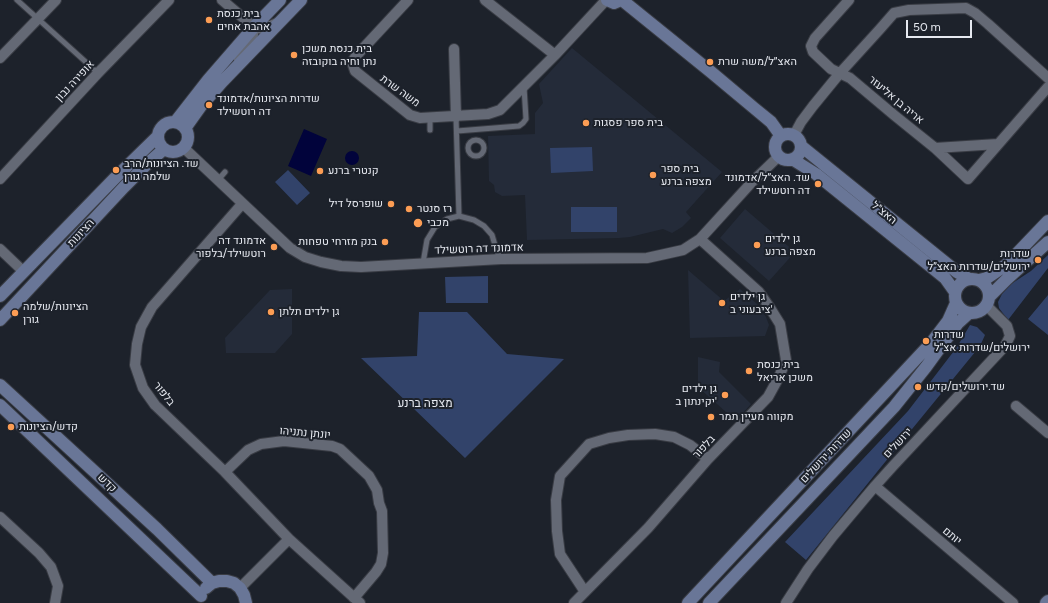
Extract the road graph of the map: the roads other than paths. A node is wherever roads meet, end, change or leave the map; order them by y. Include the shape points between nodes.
1 (17, 0) edge
2 (56, 0) edge
3 (169, 0) edge
4 (222, 0) edge
5 (280, 0) edge
6 (301, 0) edge
7 (408, 0) edge
8 (485, 0) edge
9 (606, 0) edge
10 (621, 0) edge
11 (849, 0) edge
12 (950, 4) edge
13 (38, 19) junction
14 (280, 21) junction
15 (254, 27) junction
16 (454, 49) dead end
17 (555, 55) junction
18 (0, 58) edge
19 (98, 73) junction
20 (840, 73) junction
21 (1048, 78) edge
22 (222, 82) junction
23 (524, 86) junction
24 (1048, 87) edge
25 (456, 117) junction
26 (430, 118) junction
27 (180, 124) junction
28 (430, 130) dead end
29 (457, 131) junction
30 (794, 135) junction
31 (158, 136) junction
32 (781, 136) junction
33 (998, 144) junction
34 (801, 146) junction
35 (184, 148) junction
36 (935, 148) junction
37 (164, 149) junction
38 (779, 156) junction
39 (792, 159) junction
40 (225, 172) dead end
41 (0, 179) edge
42 (218, 180) junction
43 (242, 204) junction
44 (459, 216) junction
45 (1048, 221) edge
46 (700, 239) junction
47 (1048, 242) edge
48 (0, 250) edge
49 (501, 259) junction
50 (423, 263) junction
51 (23, 271) junction
52 (974, 279) junction
53 (0, 296) edge
54 (956, 298) junction
55 (988, 301) junction
56 (968, 313) junction
57 (0, 320) edge
58 (0, 385) edge
59 (0, 405) edge
60 (1016, 406) dead end
61 (1048, 433) edge
62 (708, 459) junction
63 (225, 472) junction
64 (875, 486) junction
65 (0, 517) edge
66 (288, 539) junction
67 (212, 583) junction
68 (240, 588) junction
69 (585, 592) junction
70 (201, 600) edge
71 (357, 600) edge
72 (55, 603) edge
73 (246, 603) edge
74 (574, 603) edge
75 (688, 603) edge
76 (709, 603) edge
77 (786, 603) edge
78 (1013, 603) edge

1 - 13 lane
2 - 13 street
3 - 19 street, אופירה נבון
4 - 15 street
5 - 15 main road
6 - 14 main road
7 - 26 street, משה שרת via 352,62 355,70 410,115
8 - 17 street
9 - 10 main road via 614,3
9 - 17 street, משה שרת
10 - 32 main road via 771,122
11 - 20 street, אריה בן אליעזר via 815,38 811,46 813,52
12 - 20 street via 894,14
12 - 21 street via 975,13
13 - 18 street
13 - 19 lane
14 - 15 street via 263,29
14 - 22 main road
15 - 22 street via 249,44
15 - 27 main road via 192,99
16 - 25 street
17 - 23 street, משה שרת
19 - 41 street, אופירה נבון
20 - 30 street via 801,122
20 - 36 street, אריה בן אליעזר via 850,78
22 - 27 main road via 201,106
23 - 25 street, משה שרת via 500,110 488,114
23 - 29 lane via 526,119 519,126
24 - 33 street, אריה בן אליעזר
25 - 26 street, משה שרת
25 - 29 lane
26 - 28 lane
27 - 31 main road via 172,121 164,124
27 - 35 main road via 189,136
29 - 44 lane
30 - 32 main road
30 - 34 main road via 799,139
31 - 37 main road
31 - 51 main road, הציונות
32 - 38 main road via 776,144
33 - 36 street
33 - 36 street, אריה בן אליעזר via 968,179
34 - 39 main road via 798,155
34 - 52 main road, האצ"ל via 957,272
35 - 37 main road via 174,152
35 - 42 street, אדמונד דה רוטשילד
37 - 57 main road, הציונות via 124,187
38 - 39 main road
38 - 46 street, אדמונד דה רוטשילד
39 - 54 main road, האצ"ל via 816,174 945,278
40 - 42 lane
42 - 43 street, אדמונד דה רוטשילד
43 - 50 street, אדמונד דה רוטשילד via 290,248 304,257 347,266
43 - 63 street, בלפור via 152,307 141,327 135,365 143,388 155,405
44 - 49 lane via 484,226 492,235
44 - 50 lane via 447,219 435,227 427,240
45 - 52 main road via 1006,265 987,278
46 - 49 street, אדמונד דה רוטשילד via 683,250 647,258
46 - 62 street, בלפור via 759,292 780,324 786,360 768,397
47 - 55 main road via 1007,279
48 - 51 street
49 - 50 street, אדמונד דה רוטשילד
51 - 53 main road, הציונות
52 - 54 main road via 960,283
52 - 55 main road via 987,286
54 - 56 main road
54 - 75 main road, שדרות ירושלים via 948,321 932,342
55 - 56 main road via 979,312
55 - 64 street, ירושלים via 1007,326 1010,336 1008,342
56 - 76 main road, שדרות ירושלים via 894,407
58 - 67 main road, קדש
59 - 70 main road, קדש
60 - 61 street
62 - 69 street, בלפור via 648,528
62 - 69 street via 674,437 655,434 628,435 589,444 560,476 556,500 560,554
63 - 66 street, בלפור
63 - 71 street, יונתן נתניהו via 248,450 261,444 284,440 340,449 369,476 377,490 382,511 383,553 381,564
64 - 77 street, ירושלים via 833,536
64 - 78 street, יותם
65 - 72 street via 40,553 51,567 58,586
66 - 68 street
66 - 71 street, בלפור
67 - 68 main road via 227,581
67 - 70 main road via 204,591
68 - 73 main road
69 - 74 street, בלפור

